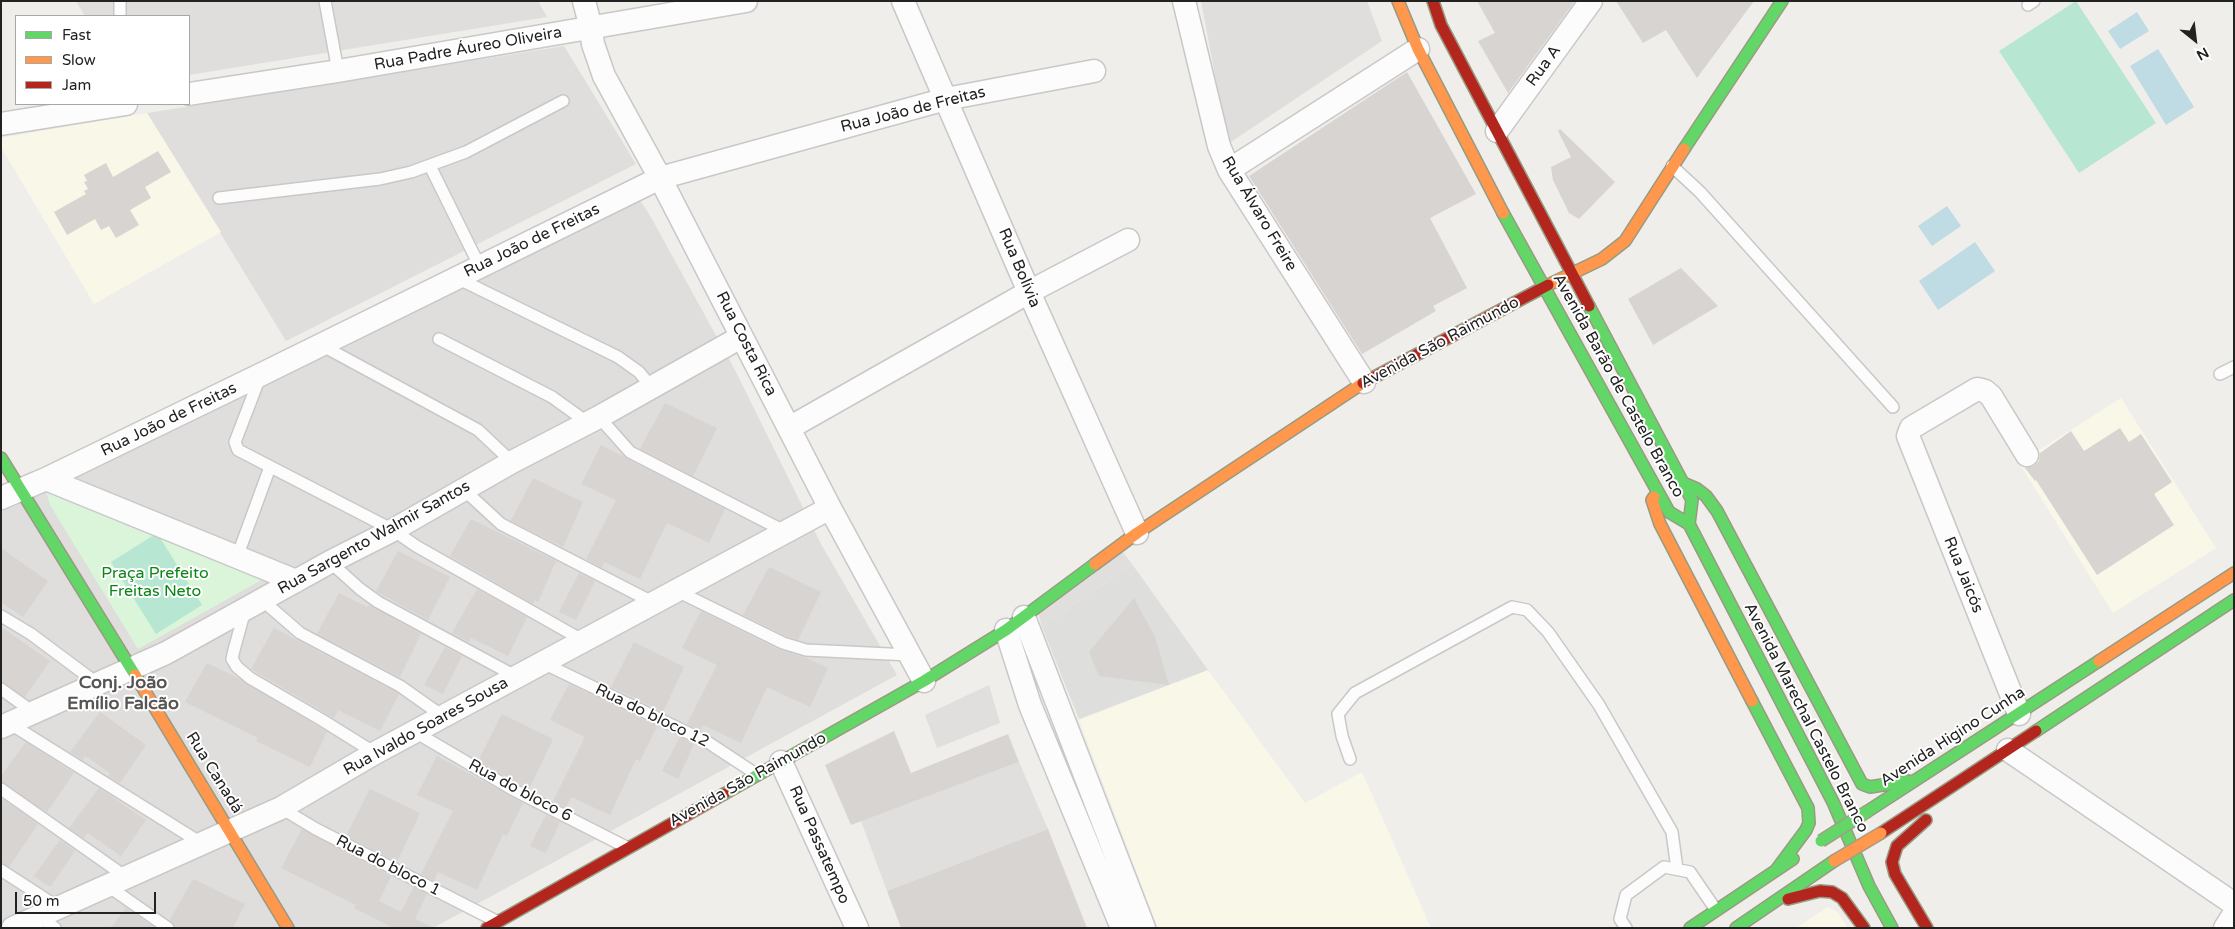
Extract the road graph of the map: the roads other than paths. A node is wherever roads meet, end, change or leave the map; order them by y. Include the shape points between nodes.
1 (120, 1) edge
2 (325, 1) edge
3 (584, 1) edge
4 (746, 1) edge
5 (903, 1) edge
6 (1184, 1) edge
7 (1398, 1) edge
8 (1433, 1) edge
9 (1591, 1) edge
10 (1782, 1) edge
11 (120, 15) edge
12 (591, 28) junction
13 (1418, 49) junction
14 (1094, 71) dead end
15 (338, 72) junction
16 (190, 94) edge
17 (946, 99) junction
18 (563, 101) dead end
19 (120, 105) edge
20 (1, 124) edge
21 (1497, 131) junction
22 (430, 166) junction
23 (1672, 166) junction
24 (1229, 170) junction
25 (660, 178) junction
26 (219, 198) dead end
27 (1128, 240) dead end
28 (480, 267) junction
29 (1573, 274) junction
30 (457, 278) junction
31 (1544, 287) junction
32 (1029, 292) junction
33 (742, 337) junction
34 (439, 340) dead end
35 (321, 345) junction
36 (2234, 367) edge
37 (2220, 374) dead end
38 (260, 375) junction
39 (1364, 382) junction
40 (652, 388) junction
41 (1893, 406) dead end
42 (593, 420) junction
43 (789, 428) junction
44 (2027, 455) dead end
45 (1, 458) edge
46 (512, 462) junction
47 (270, 467) junction
48 (46, 479) junction
49 (1683, 483) junction
50 (1656, 488) junction
51 (463, 489) junction
52 (11, 494) edge
53 (830, 508) junction
54 (1689, 524) junction
55 (392, 530) junction
56 (786, 532) junction
57 (1137, 533) junction
58 (238, 557) junction
59 (330, 562) junction
60 (2234, 573) edge
61 (296, 581) junction
62 (677, 591) junction
63 (654, 603) junction
64 (2232, 604) edge
65 (253, 605) junction
66 (1, 616) edge
67 (1015, 623) junction
68 (584, 641) junction
69 (910, 655) junction
70 (543, 663) junction
71 (131, 670) junction
72 (517, 677) junction
73 (924, 681) junction
74 (98, 684) junction
75 (1, 689) edge
76 (33, 712) junction
77 (2019, 714) junction
78 (444, 717) junction
79 (5, 725) edge
80 (415, 732) junction
81 (2008, 750) junction
82 (375, 753) junction
83 (1350, 759) dead end
84 (781, 762) junction
85 (757, 775) junction
86 (1917, 780) junction
87 (1, 788) edge
88 (1947, 790) junction
89 (281, 808) junction
90 (230, 830) junction
91 (201, 843) junction
92 (627, 848) junction
93 (1677, 869) junction
94 (1777, 869) junction
95 (1, 870) edge
96 (117, 882) junction
97 (1774, 902) junction
98 (2234, 904) edge
99 (1716, 910) junction
100 (2234, 914) edge
101 (51, 917) edge
102 (493, 925) edge
103 (13, 928) edge
104 (168, 928) edge
105 (288, 928) edge
106 (857, 928) edge
107 (1122, 928) edge
108 (1144, 928) edge
109 (1626, 928) edge
110 (1690, 928) edge
111 (1736, 928) edge
112 (1864, 928) edge
113 (1892, 928) edge
114 (1927, 928) edge
115 (2225, 928) edge

1 - 11 lane
2 - 15 lane
3 - 12 street, Rua Costa Rica
4 - 12 street, Rua Padre Áureo Oliveira
5 - 17 street, Rua Bolívia
6 - 24 street, Rua Álvaro Freire via 1219,146
7 - 13 main road, Avenida Barão de Castelo Branco
8 - 21 main road, Avenida Barão de Castelo Branco via 1441,25
9 - 21 street, Rua A
10 - 23 main road, Avenida São Raimundo
12 - 15 street, Rua Padre Áureo Oliveira
12 - 25 street, Rua Costa Rica via 592,44 604,76
13 - 24 street
13 - 31 main road, Avenida Barão de Castelo Branco
14 - 17 street, Rua João de Freitas
15 - 16 street, Rua Padre Áureo Oliveira
17 - 25 street, Rua João de Freitas
17 - 32 street, Rua Bolívia
18 - 22 lane via 466,152
19 - 20 street
21 - 29 main road, Avenida Barão de Castelo Branco
22 - 26 lane via 380,179
22 - 28 lane
23 - 29 main road, Avenida São Raimundo via 1625,241 1602,259
23 - 41 lane via 1700,192
24 - 39 street, Rua Álvaro Freire
25 - 28 street, Rua João de Freitas
25 - 33 street, Rua Costa Rica
27 - 32 street
28 - 30 street, Rua João de Freitas
29 - 31 main road, Avenida São Raimundo
29 - 49 main road, Avenida Barão de Castelo Branco
30 - 35 street, Rua João de Freitas
30 - 40 lane via 618,358 639,372
31 - 39 main road, Avenida São Raimundo
31 - 50 main road, Avenida Barão de Castelo Branco
32 - 43 street
32 - 57 street, Rua Bolívia
33 - 40 street, Rua Sargento Walmir Santos
33 - 43 street, Rua Costa Rica
34 - 42 lane
35 - 38 street, Rua João de Freitas
35 - 46 lane via 478,430
36 - 37 lane
38 - 47 lane via 234,442 241,452
38 - 48 street, Rua João de Freitas
39 - 57 main road, Avenida São Raimundo
40 - 42 street, Rua Sargento Walmir Santos
42 - 46 street, Rua Sargento Walmir Santos
42 - 56 lane via 630,452
43 - 53 street, Rua Costa Rica
44 - 77 street, Rua Jaicós via 1985,390 1977,389 1911,428 1908,436
45 - 52 main road, Rua Canadá
46 - 51 street, Rua Sargento Walmir Santos
47 - 55 lane
47 - 58 lane
48 - 52 street, Rua João de Freitas
48 - 58 street
49 - 54 main road, Avenida Barão de Castelo Branco via 1692,500
49 - 86 main road via 1706,496 1716,511 1862,784 1870,787
50 - 54 main road, Avenida Barão de Castelo Branco via 1669,512
50 - 94 main road via 1652,500 1660,524 1808,808 1806,830
51 - 55 street, Rua Sargento Walmir Santos
51 - 63 lane via 501,524
52 - 71 main road, Rua Canadá
53 - 56 street, Rua Ivaldo Soares Sousa
53 - 69 street, Rua Costa Rica
54 - 113 main road, Avenida Marechal Castelo Branco via 1833,802 1869,886
55 - 59 street, Rua Sargento Walmir Santos
55 - 68 lane
56 - 62 street, Rua Ivaldo Soares Sousa
57 - 67 main road, Avenida São Raimundo
58 - 61 street
59 - 61 street, Rua Sargento Walmir Santos
59 - 72 lane via 378,602
60 - 77 main road, Avenida Higino Cunha
61 - 65 street, Rua Sargento Walmir Santos
62 - 63 street, Rua Ivaldo Soares Sousa
62 - 69 lane via 783,643 806,650
63 - 68 street, Rua Ivaldo Soares Sousa
64 - 81 main road
65 - 71 street, Rua Sargento Walmir Santos
65 - 78 lane via 400,686
65 - 82 lane via 234,650 232,659 237,667
66 - 74 lane
67 - 73 main road, Avenida São Raimundo
67 - 107 street via 1030,705
67 - 108 street
68 - 70 street, Rua Ivaldo Soares Sousa
69 - 73 street, Rua Costa Rica
70 - 72 street, Rua Ivaldo Soares Sousa
70 - 85 lane, Rua do bloco 12 via 709,743
71 - 74 street, Rua Sargento Walmir Santos
71 - 90 main road, Rua Canadá
72 - 78 street, Rua Ivaldo Soares Sousa
73 - 84 main road, Avenida São Raimundo
74 - 76 street, Rua Sargento Walmir Santos
75 - 76 lane
76 - 79 street, Rua Sargento Walmir Santos
77 - 86 main road, Avenida Higino Cunha
78 - 80 street, Rua Ivaldo Soares Sousa
79 - 91 lane
80 - 82 street, Rua Ivaldo Soares Sousa
80 - 92 lane, Rua do bloco 6 via 512,789
81 - 88 main road
81 - 98 street
82 - 89 street, Rua Ivaldo Soares Sousa
83 - 93 lane via 1338,714 1355,693 1512,607 1527,610 1548,632 1604,714 1672,832
84 - 85 main road, Avenida São Raimundo
84 - 106 street, Rua Passatempo
85 - 92 main road, Avenida São Raimundo
86 - 94 main road, Avenida Higino Cunha, bridge
87 - 96 lane
88 - 97 main road, bridge
88 - 114 main road via 1929,817 1897,846 1892,856 1895,874
89 - 90 street, Rua Ivaldo Soares Sousa
89 - 102 lane, Rua do bloco 1
90 - 91 street, Rua Ivaldo Soares Sousa
90 - 105 main road, Rua Canadá
91 - 96 street, Rua Ivaldo Soares Sousa
92 - 102 main road, Avenida São Raimundo
93 - 99 lane via 1690,872
93 - 109 lane via 1664,867 1626,894 1620,918
94 - 99 main road, Avenida Higino Cunha
95 - 101 lane
96 - 101 street, Rua Ivaldo Soares Sousa
96 - 104 lane
97 - 111 main road
97 - 112 main road via 1820,891 1832,892 1845,902
99 - 110 main road, Avenida Higino Cunha
100 - 115 street
101 - 103 street, Rua Ivaldo Soares Sousa

